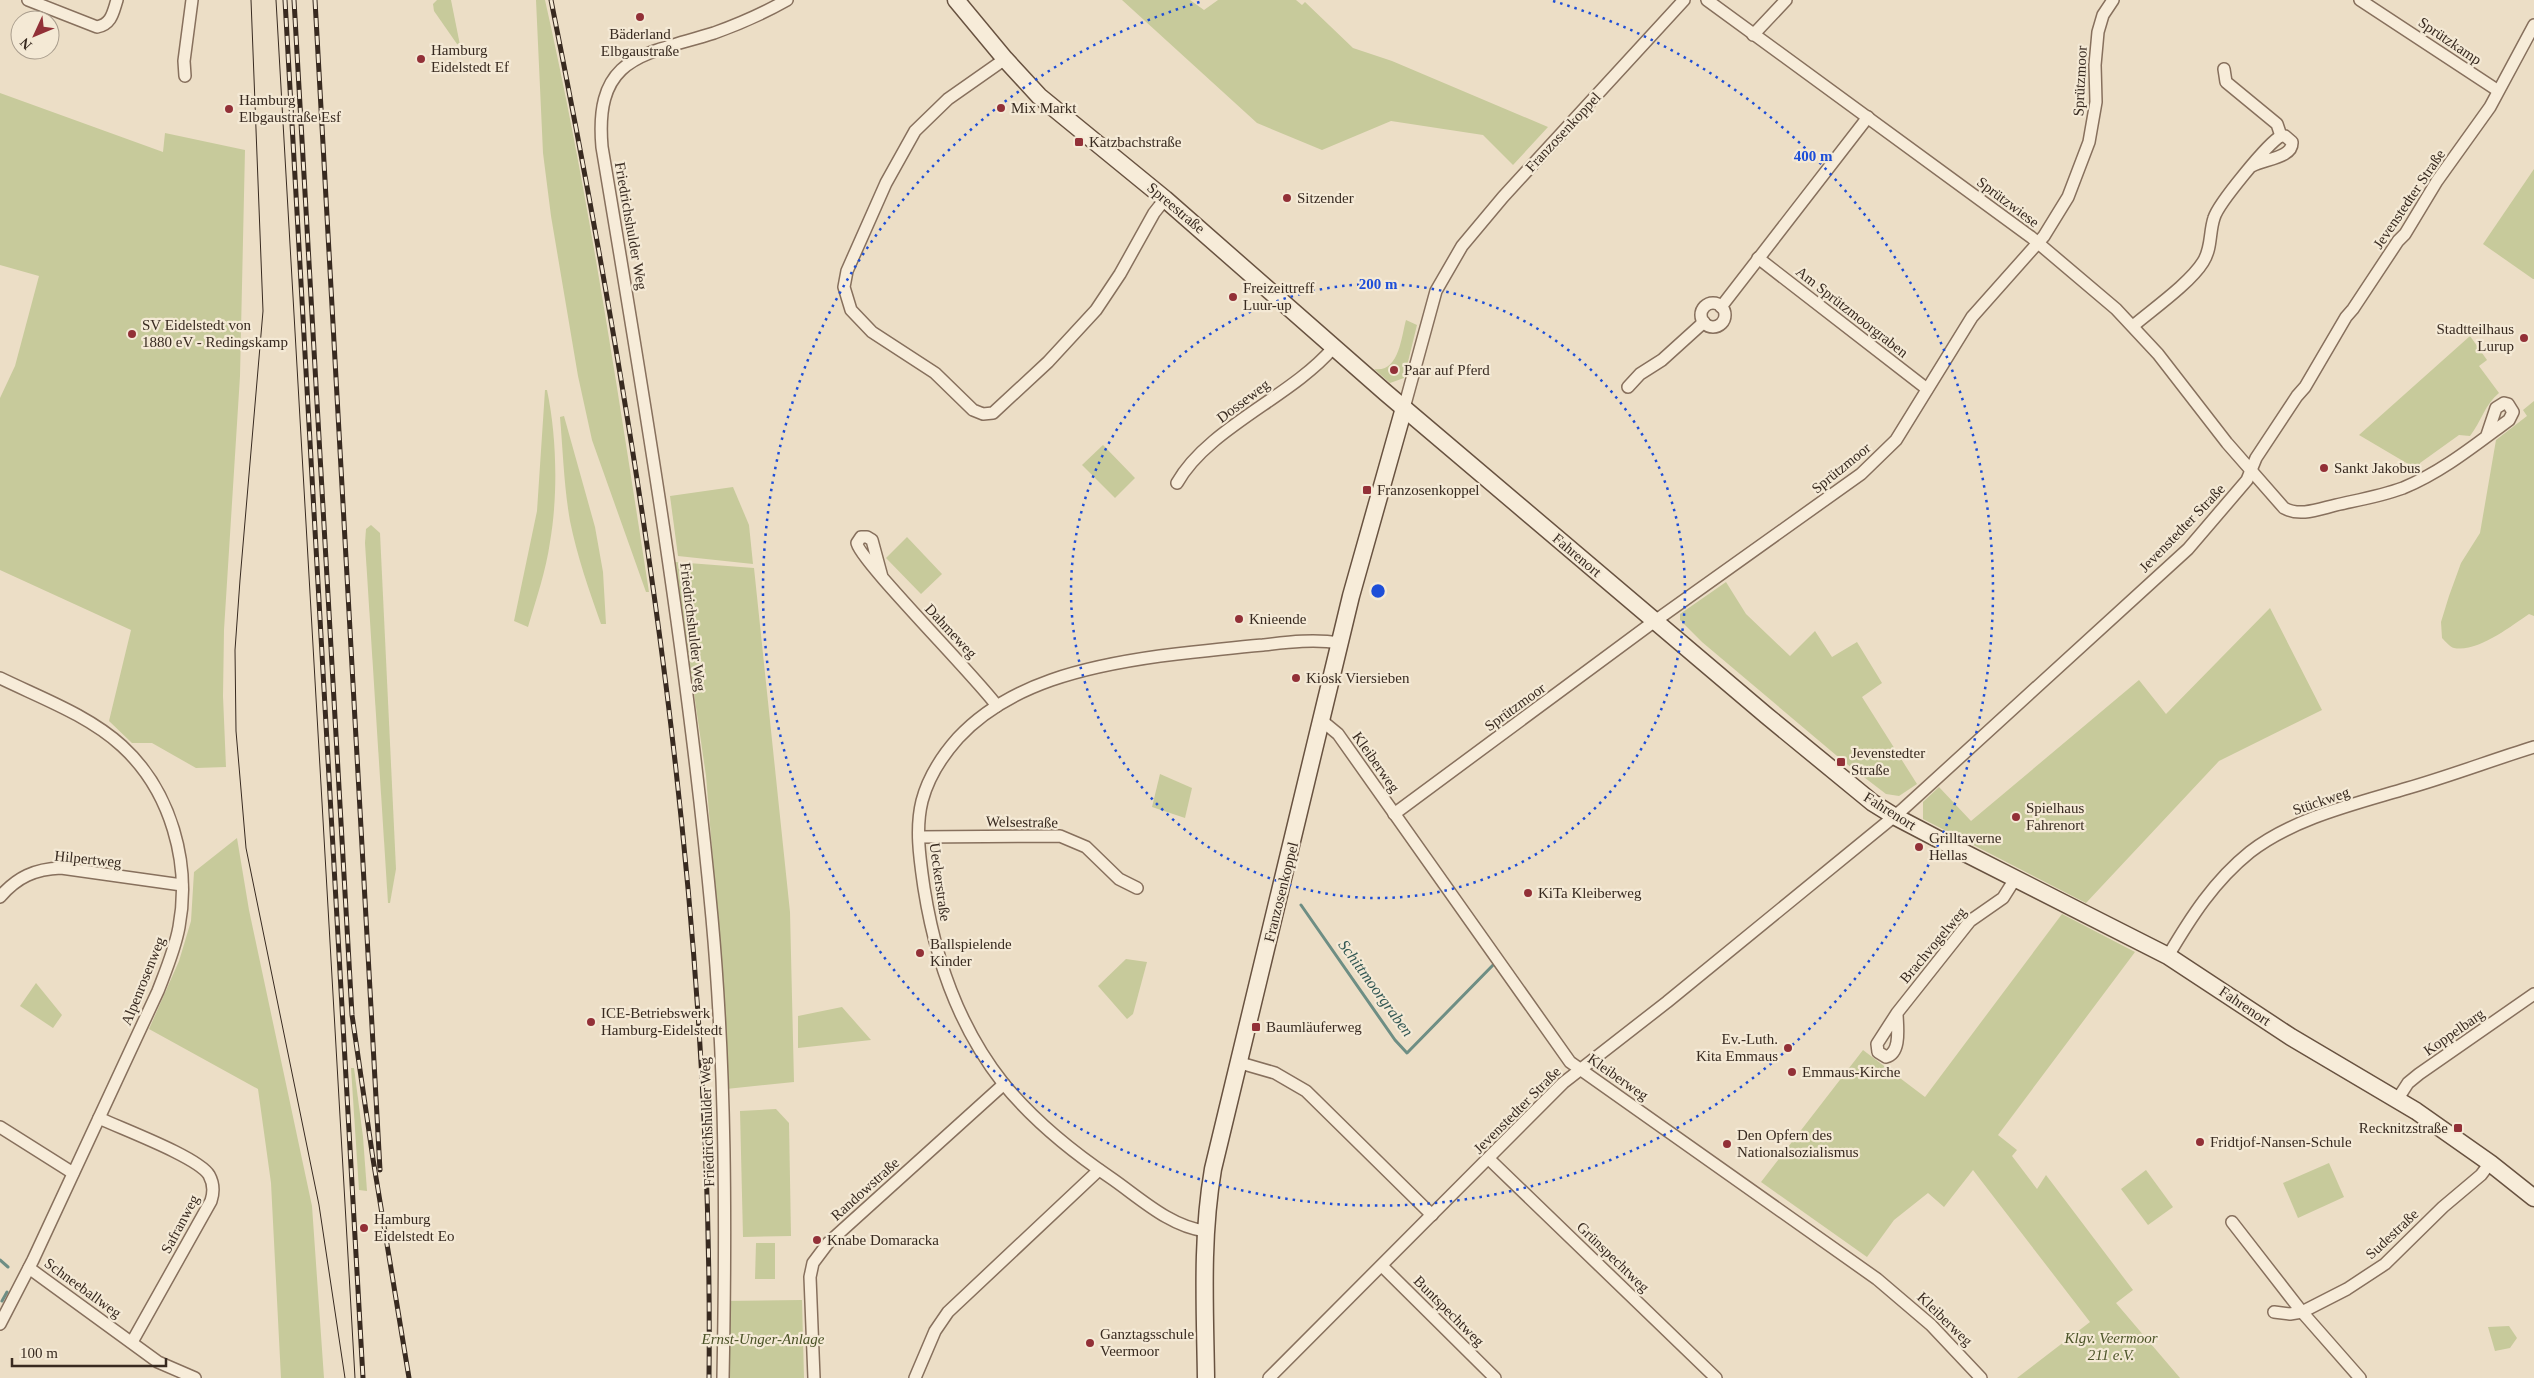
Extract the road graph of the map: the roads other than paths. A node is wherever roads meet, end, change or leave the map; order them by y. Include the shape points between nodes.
1 (28, 0) edge
2 (117, 0) edge
3 (192, 0) edge
4 (787, 0) edge
5 (956, 0) edge
6 (1684, 0) edge
7 (1707, 0) edge
8 (1786, 0) edge
9 (2113, 0) edge
10 (2360, 0) edge
11 (2534, 25) edge
12 (1753, 35) junction
13 (1005, 59) junction
14 (2224, 69) dead end
15 (185, 76) dead end
16 (2497, 90) junction
17 (1868, 117) junction
18 (2281, 136) junction
19 (2252, 166) junction
20 (1165, 199) junction
21 (2038, 243) junction
22 (1758, 258) junction
23 (1721, 306) junction
24 (1704, 322) junction
25 (2133, 326) junction
26 (1333, 348) junction
27 (1628, 386) dead end
28 (1927, 388) junction
29 (1404, 408) junction
30 (2487, 435) dead end
31 (2251, 471) junction
32 (1177, 484) dead end
33 (882, 577) dead end
34 (1656, 622) junction
35 (1340, 643) junction
36 (0, 678) edge
37 (997, 706) junction
38 (1321, 720) junction
39 (2534, 747) edge
40 (1394, 814) junction
41 (1894, 816) junction
42 (919, 837) junction
43 (2015, 879) junction
44 (182, 885) junction
45 (1137, 888) dead end
46 (0, 897) edge
47 (2168, 956) junction
48 (2534, 994) edge
49 (1897, 1013) dead end
50 (1238, 1062) junction
51 (1581, 1069) junction
52 (1004, 1084) junction
53 (2397, 1100) junction
54 (99, 1118) junction
55 (0, 1127) edge
56 (1489, 1159) junction
57 (2490, 1163) junction
58 (1099, 1170) junction
59 (73, 1173) junction
60 (2534, 1198) edge
61 (1432, 1215) junction
62 (2232, 1222) dead end
63 (1205, 1231) junction
64 (1382, 1266) junction
65 (29, 1268) junction
66 (2274, 1312) dead end
67 (2302, 1312) junction
68 (0, 1324) edge
69 (132, 1342) junction
70 (2357, 1375) edge
71 (195, 1378) edge
72 (723, 1378) edge
73 (814, 1378) edge
74 (915, 1378) edge
75 (1206, 1378) edge
76 (1269, 1378) edge
77 (1496, 1378) edge
78 (1716, 1378) edge
79 (1981, 1378) edge

1 - 2 street via 93,26 105,25 112,18
3 - 15 street
4 - 72 street, Friedrichshulder Weg via 729,28 639,56 620,72 610,86 601,117 602,147 670,560 712,920 726,1243
5 - 13 street, Spreestraße
6 - 29 street, Franzosenkoppel via 1462,246 1436,291
7 - 12 street, Sprützwiese
8 - 12 street
9 - 21 street, Sprützmoor via 2103,15 2098,32 2096,102 2087,148 2064,204
10 - 16 street, Sprützkamp
11 - 16 street, Jevenstedter Straße
12 - 17 street, Sprützwiese
13 - 20 street, Spreestraße via 1056,110
13 - 20 street via 935,109 915,131 901,154 844,279 847,302 863,325 935,373 973,410 982,414 992,413 1048,362 1096,310
14 - 18 street via 2226,82 2277,124
16 - 31 street, Jevenstedter Straße via 2490,107 2436,181 2405,234 2346,317 2306,387 2256,458
17 - 21 street, Sprützwiese
17 - 22 street
18 - 19 street
18 - 19 street via 2292,142 2290,150
19 - 25 street via 2215,213 2209,249 2202,264
20 - 26 street, Spreestraße
21 - 25 street, Sprützwiese
21 - 28 street, Sprützmoor via 1972,316
22 - 23 street
22 - 28 street, Am Sprützmoorgraben
23 - 24 street via 1713,303 1705,306 1701,314
23 - 24 street via 1725,318 1720,325 1711,327
24 - 27 street
25 - 31 street, Sprützwiese
26 - 29 street, Spreestraße
26 - 32 street, Dosseweg via 1315,367 1203,452 1184,471
28 - 34 street, Sprützmoor via 1897,438 1861,474
29 - 34 street, Fahrenort
29 - 35 street, Franzosenkoppel
30 - 31 street, Sprützwiese via 2438,470 2402,488 2302,512 2284,508
31 - 41 street, Jevenstedter Straße via 2241,488 2188,549
33 - 37 street, Dahmeweg
34 - 40 street, Sprützmoor
34 - 41 street, Fahrenort via 1839,776
35 - 37 street, Ueckerstraße via 1316,640 1118,662 1058,677
35 - 38 street, Franzosenkoppel
36 - 44 street, Alpenrosenweg via 91,724 122,746 160,797 170,817 181,858
37 - 42 street, Ueckerstraße via 958,738 937,766 922,802
38 - 40 street, Kleiberweg via 1338,734
38 - 50 street, Franzosenkoppel
39 - 47 street, Stückweg via 2323,815 2266,841 2231,869 2206,895
40 - 51 street, Kleiberweg via 1570,1062
41 - 43 street, Fahrenort
41 - 51 street, Jevenstedter Straße
42 - 45 street, Welsestraße via 1060,836 1086,847 1119,879
42 - 52 street, Ueckerstraße via 921,868 936,951 962,1018
43 - 47 street, Fahrenort
43 - 49 street, Brachvogelweg via 2003,898 1970,921
44 - 46 street, Hilpertweg via 50,869 22,877
44 - 54 street, Alpenrosenweg via 180,926 173,952
47 - 53 street, Fahrenort via 2290,1037
48 - 53 street, Koppelbarg via 2419,1074 2408,1083
50 - 61 street via 1275,1073 1306,1091
50 - 63 street, Franzosenkoppel via 1213,1169
51 - 56 street, Jevenstedter Straße via 1563,1083
51 - 79 street, Kleiberweg via 1873,1276 1931,1325
52 - 58 street, Ueckerstraße via 1048,1130
52 - 73 street, Randowstraße via 828,1243 817,1257 810,1277
53 - 57 street, Fahrenort
54 - 59 street, Alpenrosenweg
54 - 69 street, Safranweg via 196,1163 209,1175 213,1184 211,1202
55 - 59 street
56 - 61 street, Jevenstedter Straße
56 - 78 street, Grünspechtweg
57 - 60 street, Fahrenort
57 - 67 street, Sudestraße via 2385,1264 2347,1289
58 - 63 street, Ueckerstraße via 1177,1223
58 - 74 street via 948,1312 935,1332
59 - 65 street, Alpenrosenweg
61 - 64 street, Jevenstedter Straße
62 - 67 street
63 - 75 street, Franzosenkoppel
64 - 76 street, Jevenstedter Straße
64 - 77 street, Buntspechtweg
65 - 68 street, Alpenrosenweg
65 - 69 street, Schneeballweg
66 - 67 street, Sudestraße
67 - 70 street
69 - 71 street, Schneeballweg via 158,1362

